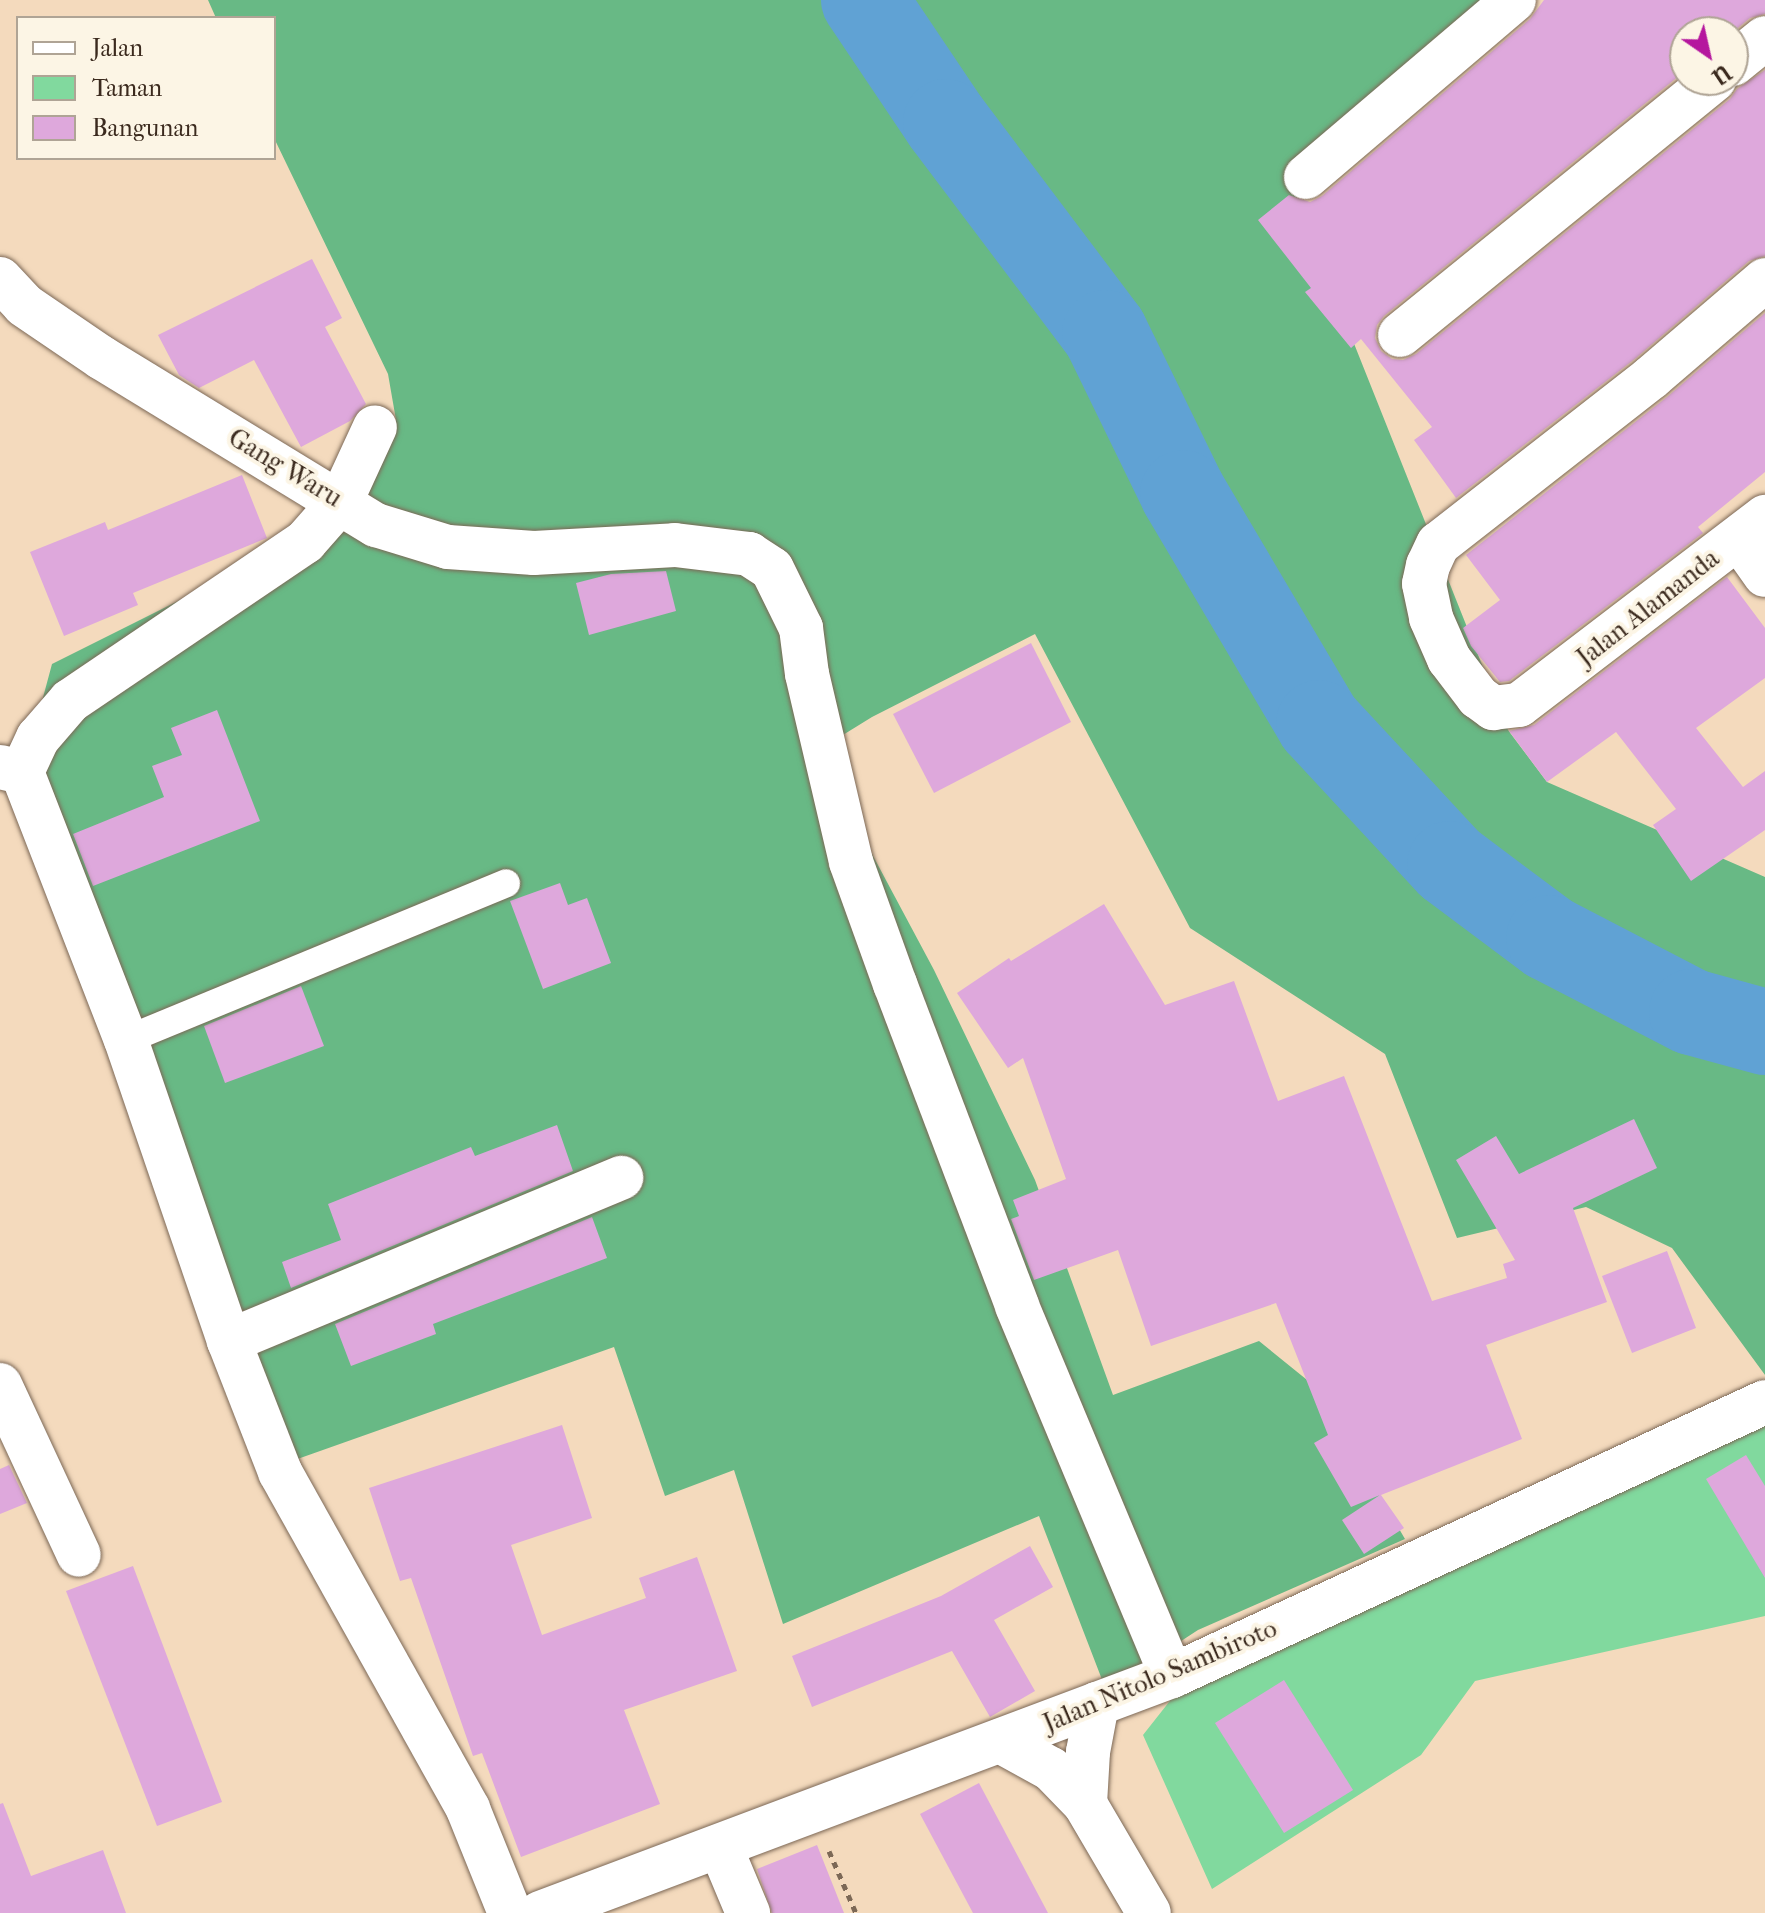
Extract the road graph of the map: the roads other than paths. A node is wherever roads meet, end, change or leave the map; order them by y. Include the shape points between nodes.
1 (1514, 0) edge
2 (1765, 38) edge
3 (1749, 51) edge
4 (1694, 96) edge
5 (1306, 177) dead end
6 (0, 279) edge
7 (1765, 280) edge
8 (1400, 335) dead end
9 (375, 427) dead end
10 (341, 501) junction
11 (1752, 528) edge
12 (1765, 575) edge
13 (11, 769) edge
14 (506, 883) dead end
15 (126, 1040) junction
16 (621, 1178) dead end
17 (229, 1341) junction
18 (0, 1385) edge
19 (1765, 1402) edge
20 (79, 1555) dead end
21 (1172, 1676) junction
22 (1097, 1704) junction
23 (1000, 1741) junction
24 (1085, 1804) junction
25 (720, 1846) junction
26 (510, 1913) edge
27 (540, 1913) edge
28 (748, 1913) edge
29 (1149, 1913) edge

1 - 5 street
2 - 3 street
4 - 8 street
6 - 10 street, Gang Waru via 24,305 102,358
7 - 11 street, Jalan Alamanda via 1652,377 1438,544 1424,584 1431,618 1449,659 1478,697 1504,710 1530,698
9 - 10 street
10 - 13 street via 305,542 70,701
10 - 21 street, Gang Waru via 376,525 448,547 534,553 675,545 749,554 772,569 801,628 807,674 856,876 1012,1292
11 - 12 street
13 - 15 street
14 - 15 lane
15 - 17 street
16 - 17 street
17 - 26 street via 280,1472 468,1809
18 - 20 street
19 - 21 street, Jalan Nitolo Sambiroto
21 - 22 street, Jalan Nitolo Sambiroto
22 - 23 street, Jalan Nitolo Sambiroto
22 - 24 street
23 - 24 street via 1051,1769
23 - 25 street, Jalan Nitolo Sambiroto
24 - 29 street
25 - 27 street, Jalan Nitolo Sambiroto
25 - 28 street

